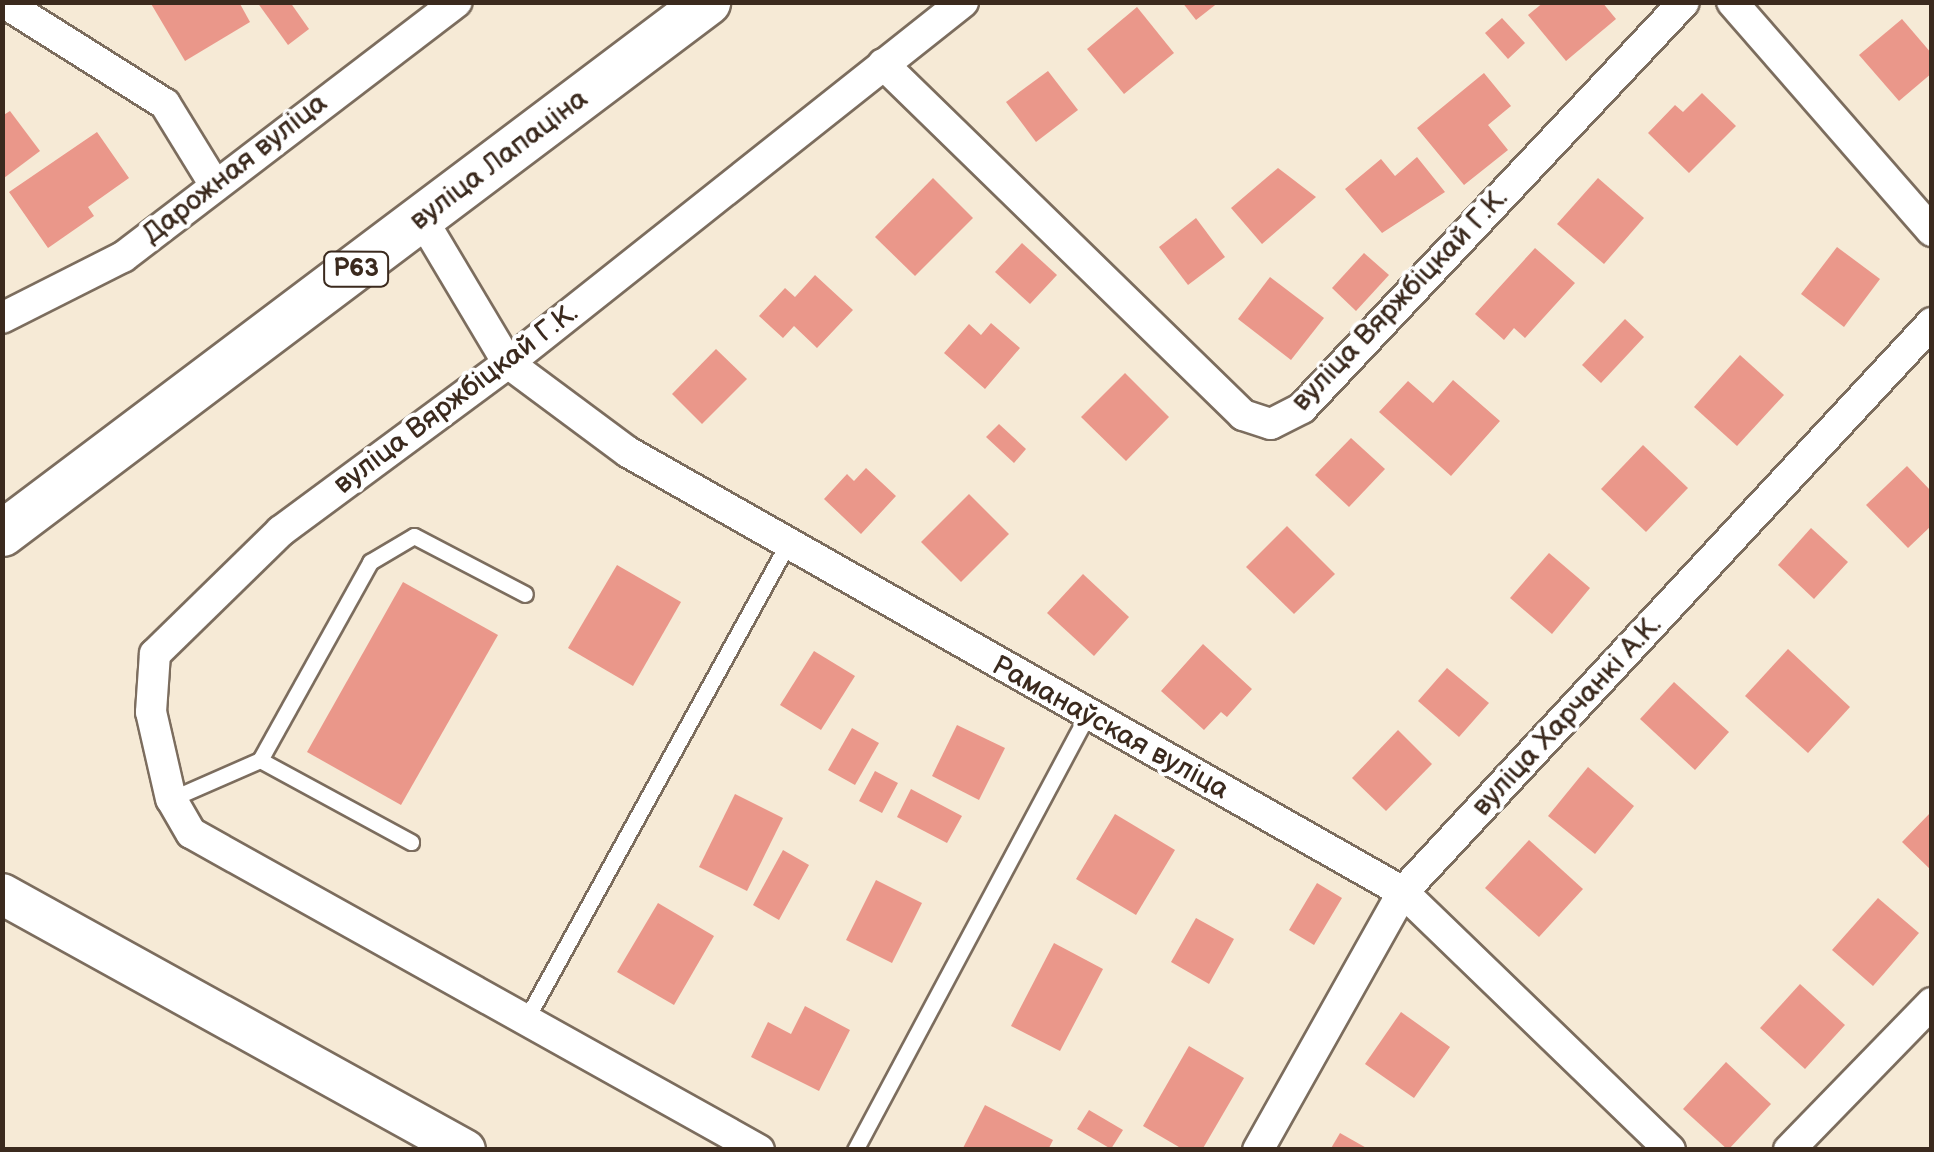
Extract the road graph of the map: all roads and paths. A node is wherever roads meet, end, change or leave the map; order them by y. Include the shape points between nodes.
1 (2, 2) edge
2 (707, 2) edge
3 (962, 2) edge
4 (1684, 2) edge
5 (1732, 2) edge
6 (446, 5) edge
7 (883, 64) junction
8 (213, 182) junction
9 (422, 219) junction
10 (1932, 231) edge
11 (2, 318) edge
12 (1932, 323) edge
13 (508, 363) junction
14 (2, 533) edge
15 (787, 545) junction
16 (525, 594) dead end
17 (1087, 716) junction
18 (260, 760) junction
19 (172, 800) junction
20 (411, 842) dead end
21 (1403, 892) junction
22 (2, 894) edge
23 (1932, 1003) edge
24 (524, 1022) junction
25 (464, 1150) edge
26 (759, 1150) edge
27 (854, 1150) edge
28 (1258, 1150) edge
29 (1670, 1150) edge
30 (1790, 1150) edge

1 - 8 street via 165,104
2 - 9 main road, вуліца Лапаціна / Р63
3 - 7 street, вуліца Вяржбіцкай Г.К.
4 - 7 street, вуліца Вяржбіцкай Г.К. via 1302,408 1271,424 1244,415
5 - 10 street
6 - 8 street, Дарожная вуліца
7 - 13 street, вуліца Вяржбіцкай Г.К.
8 - 11 street, Дарожная вуліца via 123,256
9 - 13 street
9 - 14 main road, вуліца Лапаціна / Р63
12 - 21 street, вуліца Харчанкі А.К.
13 - 15 street, Раманаўская вуліца via 628,452
13 - 19 street, вуліца Вяржбіцкай Г.К. via 281,530 156,654 151,712
15 - 17 street, Раманаўская вуліца
15 - 24 lane
16 - 18 lane via 414,536 370,562
17 - 21 street, Раманаўская вуліца
17 - 27 lane
18 - 19 lane
18 - 20 lane
19 - 24 street via 191,833
21 - 28 street, вуліца Харчанкі А.К.
21 - 29 street, Раманаўская вуліца
22 - 25 main road
23 - 30 street
24 - 26 street

